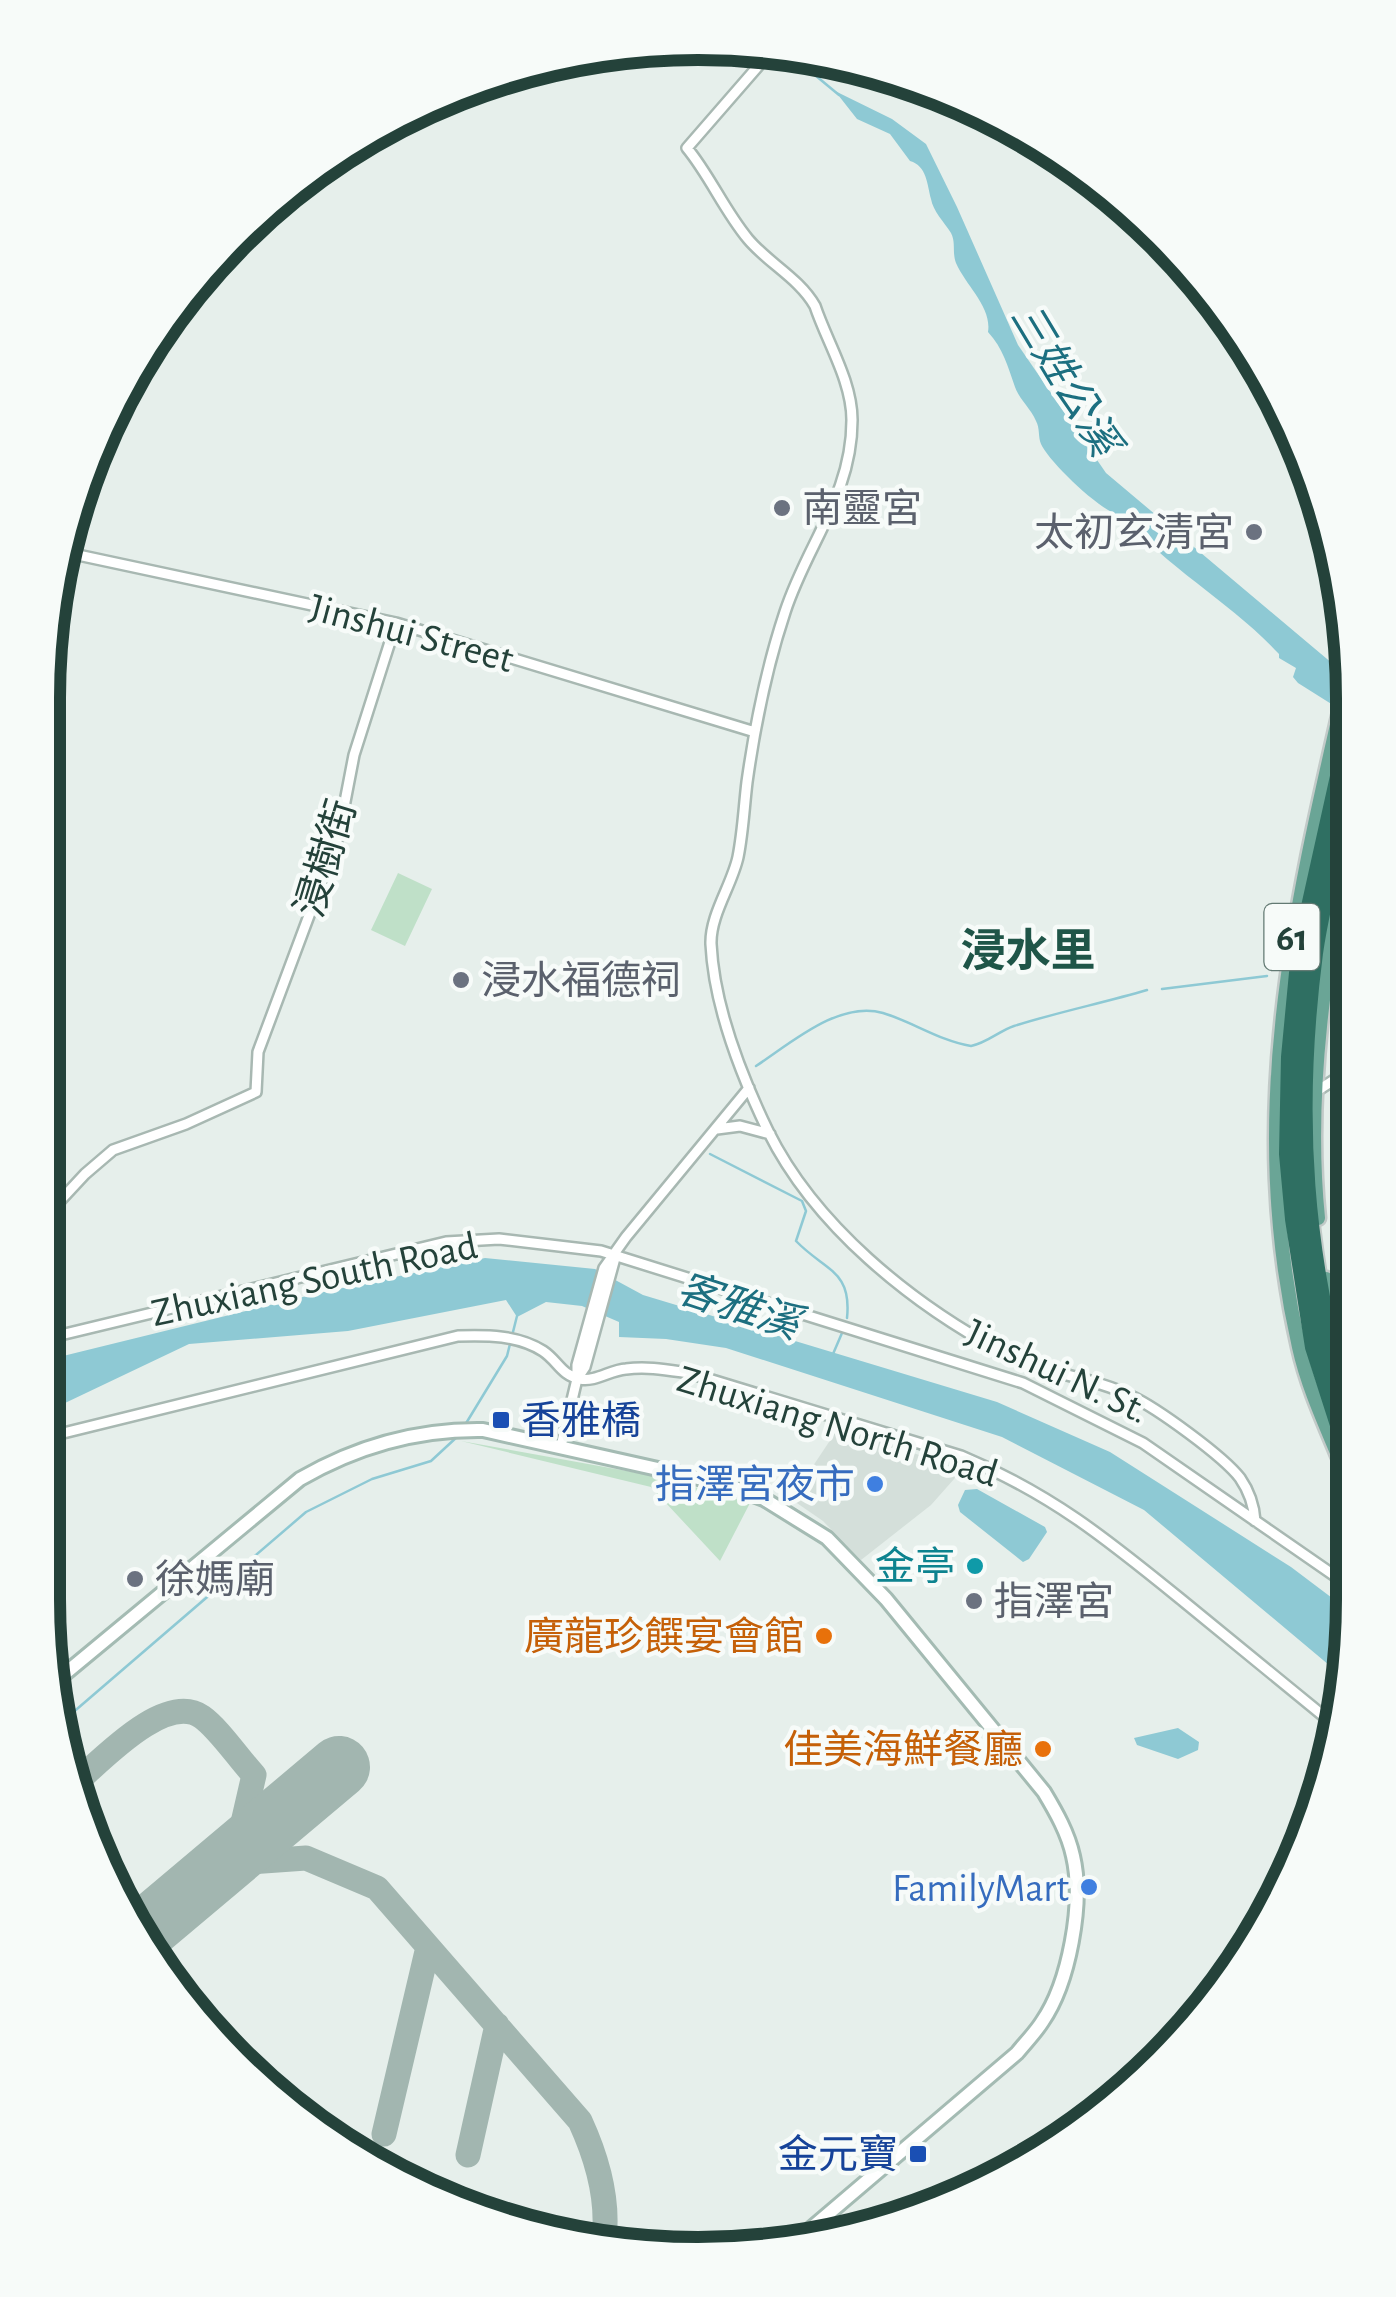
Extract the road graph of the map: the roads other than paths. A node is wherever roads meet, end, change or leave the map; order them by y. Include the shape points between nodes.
1 (761, 63) edge
2 (77, 555) edge
3 (396, 623) junction
4 (754, 732) junction
5 (1336, 774) edge
6 (1336, 853) edge
7 (1336, 925) edge
8 (1328, 974) junction
9 (1336, 989) edge
10 (1336, 1079) edge
11 (749, 1088) junction
12 (1317, 1092) junction
13 (715, 1130) junction
14 (770, 1134) junction
15 (1295, 1154) junction
16 (60, 1201) edge
17 (616, 1256) junction
18 (1336, 1318) edge
19 (60, 1334) edge
20 (1336, 1371) edge
21 (577, 1378) junction
22 (1336, 1416) edge
23 (60, 1434) edge
24 (561, 1446) junction
25 (1336, 1447) edge
26 (1255, 1520) junction
27 (1336, 1577) edge
28 (64, 1675) edge
29 (1325, 1718) edge
30 (815, 2226) edge

1 - 4 street, Jinshui N. St. via 687,148 752,244 808,294 852,415 847,472 786,609
2 - 3 street, Jinshui Street
3 - 4 street, Jinshui Street
3 - 16 street, 浸樹街 via 354,754 338,838 258,1052 256,1092 113,1150
4 - 11 street, Jinshui N. St. via 738,860 710,938 720,1002
5 - 15 highway, 61 via 1300,952 1290,1056
6 - 15 highway, 61 via 1314,951
7 - 8 main road, 61
8 - 9 street
8 - 12 main road, 61
10 - 12 street
11 - 13 street
11 - 14 street, Jinshui N. St.
12 - 15 main road, 61
13 - 14 street via 740,1126
13 - 17 street
14 - 26 street, Jinshui N. St. via 814,1204 865,1256 1005,1354 1132,1396 1239,1477
15 - 18 main road, 61
15 - 20 highway, 61
15 - 22 highway, 61 via 1294,1219 1314,1347
15 - 25 main road, 61 via 1288,1284 1300,1350
17 - 19 street, Zhuxiang South Road via 499,1239 446,1242
17 - 21 street
17 - 26 street, Zhuxiang South Road via 1023,1384 1143,1444
21 - 23 street via 523,1342 458,1336
21 - 24 street
21 - 29 street, Zhuxiang North Road via 627,1368 689,1374 1005,1474 1098,1532
24 - 28 street via 483,1430 444,1430 333,1460 300,1479
24 - 30 street via 725,1484 764,1499 826,1538 1022,1762 1060,1818 1073,1856 1070,1952 1044,2021 1017,2052
26 - 27 street, Zhuxiang South Road

